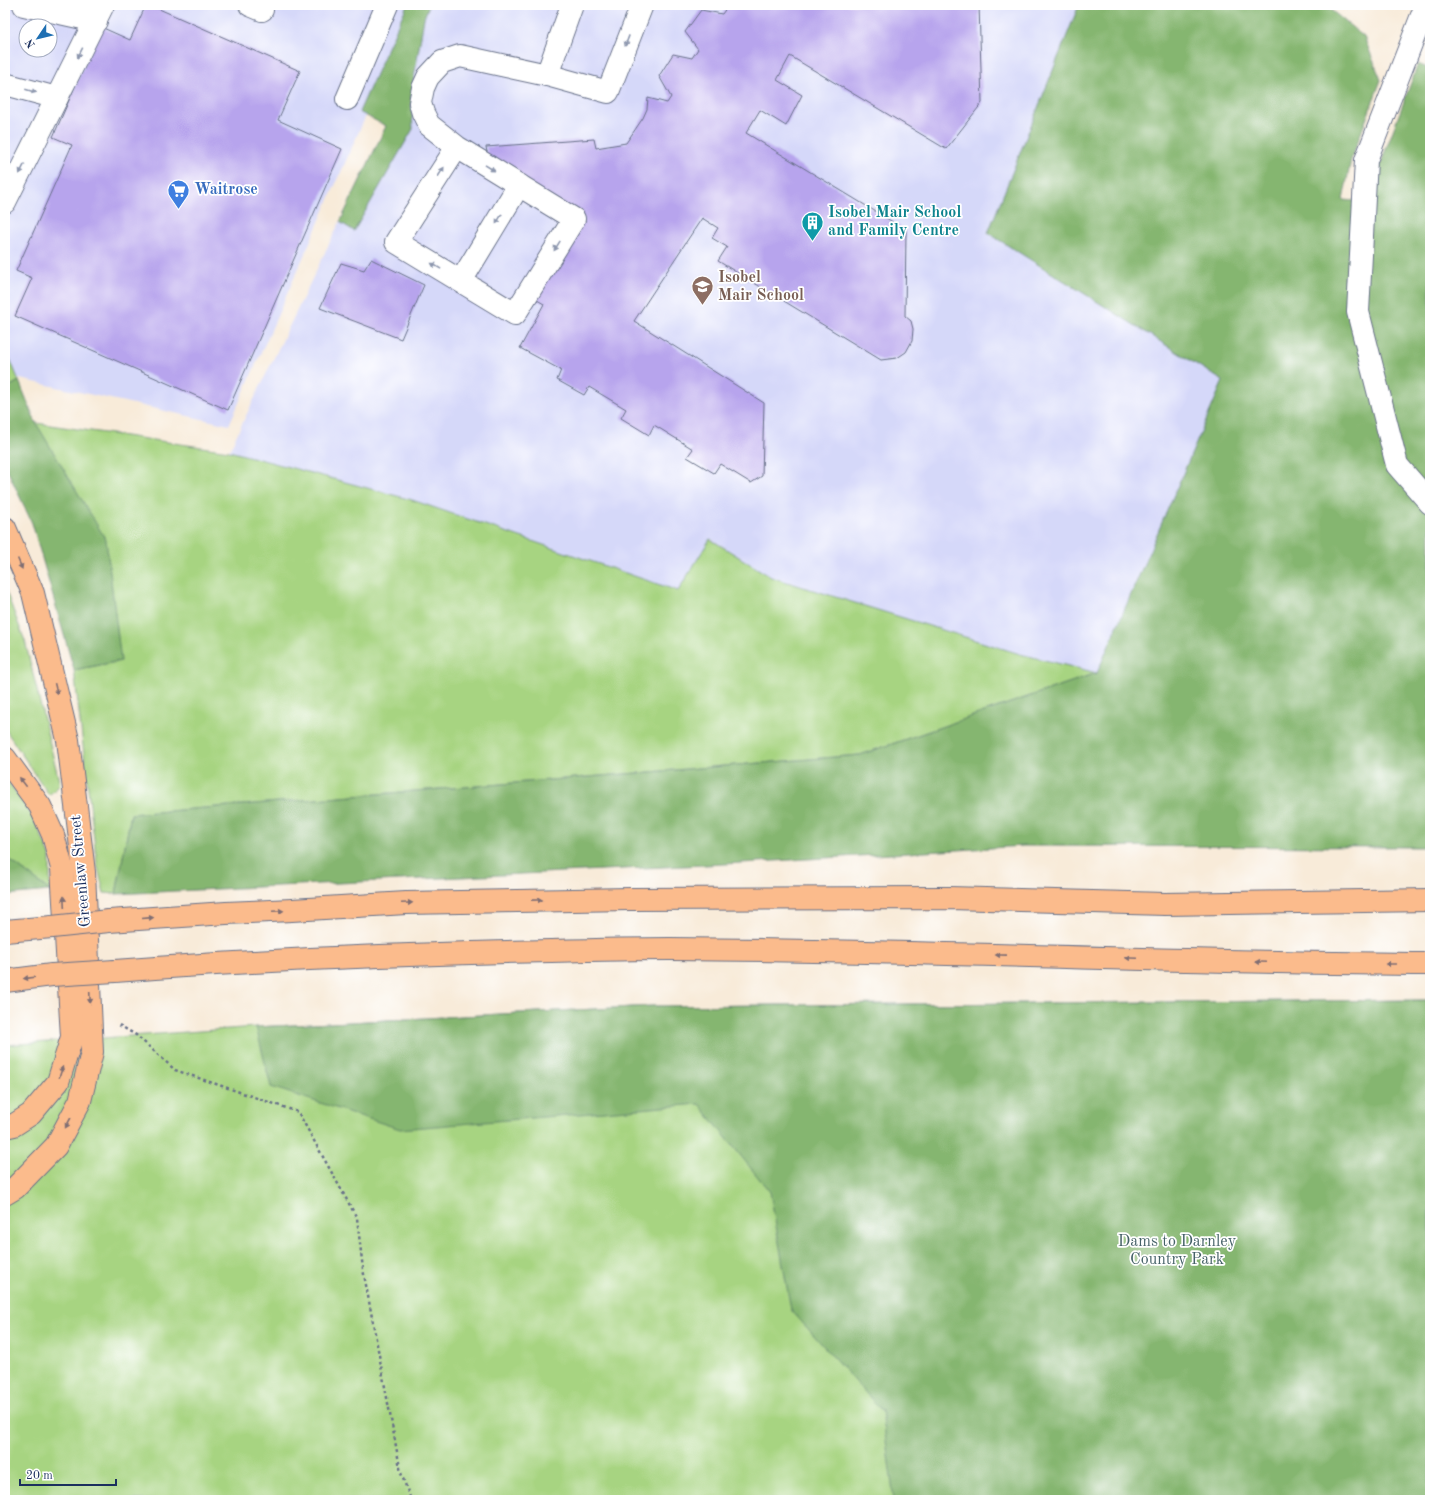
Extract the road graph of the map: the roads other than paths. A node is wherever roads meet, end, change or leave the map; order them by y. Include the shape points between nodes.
1 (24, 5) edge
2 (387, 5) edge
3 (572, 5) edge
4 (642, 5) edge
5 (1426, 5) edge
6 (99, 13) edge
7 (547, 75) junction
8 (5, 84) edge
9 (57, 98) junction
10 (347, 99) dead end
11 (457, 147) junction
12 (519, 185) junction
13 (5, 202) edge
14 (460, 281) junction
15 (1430, 503) edge
16 (5, 528) edge
17 (5, 758) edge
18 (1430, 900) edge
19 (5, 931) edge
20 (1430, 964) edge
21 (5, 981) edge
22 (5, 1127) edge
23 (5, 1194) edge

1 - 6 street
2 - 10 street
3 - 7 street
4 -> 7 street via 608,92
5 - 15 street via 1366,160 1358,312 1397,465
6 -> 9 street
7 - 11 street via 460,56 442,62 428,76 420,103 429,124
8 -> 9 street
9 -> 13 street
11 -> 12 street
14 -> 11 street via 396,242
12 -> 14 street
12 -> 14 street via 574,219 515,314
16 -> 23 main road, Greenlaw Street via 33,594 68,740 84,872 92,1052 80,1101 56,1146 15,1188
22 -> 17 main road, Greenlaw Street via 14,1125 31,1114 58,1082 72,1037 62,868 53,835 40,806
19 -> 18 main road, bridge via 226,912 406,902 949,898 1165,904
20 -> 21 main road, bridge via 1303,964 1067,956 666,949 490,952 218,963 52,975

